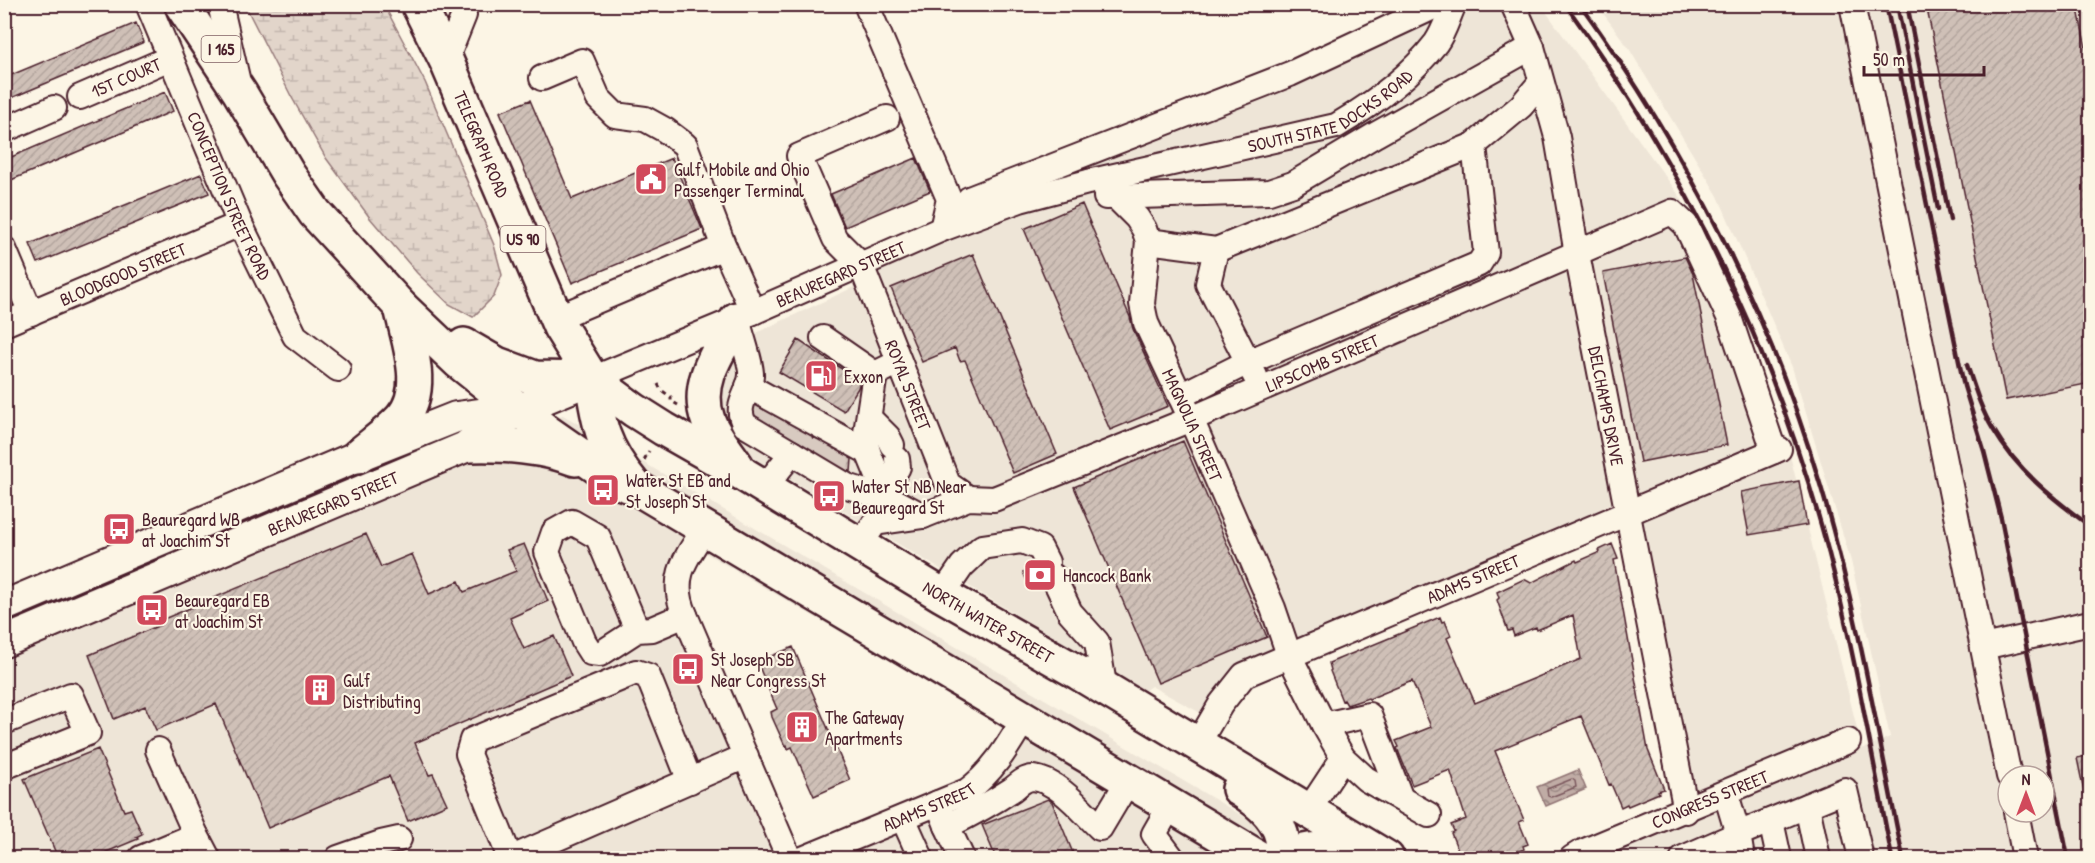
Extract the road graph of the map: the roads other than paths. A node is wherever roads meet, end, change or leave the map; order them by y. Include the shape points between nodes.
1 (148, 4) edge
2 (181, 4) edge
3 (201, 4) edge
4 (220, 4) edge
5 (418, 4) edge
6 (426, 4) edge
7 (460, 4) edge
8 (866, 4) edge
9 (1440, 4) edge
10 (1454, 4) edge
11 (1513, 4) edge
12 (1852, 4) edge
13 (1532, 47) junction
14 (170, 58) junction
15 (446, 60) junction
16 (543, 78) dead end
17 (1541, 82) junction
18 (240, 93) junction
19 (80, 97) dead end
20 (54, 108) dead end
21 (887, 118) dead end
22 (4, 130) edge
23 (1474, 145) junction
24 (1168, 165) joint
25 (1116, 197) junction
26 (1020, 200) junction
27 (240, 224) junction
28 (942, 229) junction
29 (1148, 241) junction
30 (724, 247) junction
31 (4, 249) edge
32 (1216, 250) junction
33 (1577, 254) junction
34 (861, 265) junction
35 (1445, 279) junction
36 (1457, 305) junction
37 (401, 307) junction
38 (32, 313) junction
39 (745, 316) junction
40 (556, 318) junction
41 (1342, 322) junction
42 (4, 324) edge
43 (823, 338) dead end
44 (1354, 349) junction
45 (899, 362) junction
46 (1248, 362) junction
47 (338, 369) dead end
48 (875, 374) junction
49 (592, 379) junction
50 (1261, 389) junction
51 (1180, 396) junction
52 (520, 409) junction
53 (869, 418) junction
54 (1191, 419) junction
55 (798, 436) junction
56 (470, 445) junction
57 (1777, 450) joint
58 (868, 452) junction
59 (358, 456) junction
60 (600, 469) junction
61 (753, 481) junction
62 (637, 488) junction
63 (886, 495) junction
64 (968, 498) junction
65 (1627, 513) junction
66 (923, 516) junction
67 (705, 529) junction
68 (860, 544) junction
69 (123, 555) junction
70 (942, 595) junction
71 (4, 606) edge
72 (685, 615) junction
73 (4, 623) edge
74 (2091, 623) edge
75 (637, 630) junction
76 (4, 642) edge
77 (1983, 647) junction
78 (1289, 655) junction
79 (1092, 682) junction
80 (1024, 719) junction
81 (4, 722) edge
82 (1324, 725) junction
83 (1848, 741) dead end
84 (1197, 745) junction
85 (158, 750) dead end
86 (746, 756) junction
87 (1343, 758) junction
88 (2007, 764) edge
89 (4, 767) edge
90 (690, 781) junction
91 (982, 781) junction
92 (1128, 781) junction
93 (1726, 794) junction
94 (998, 800) junction
95 (1401, 800) junction
96 (938, 803) junction
97 (1807, 806) junction
98 (1176, 809) junction
99 (1308, 811) junction
100 (1686, 811) junction
101 (1429, 815) dead end
102 (903, 818) junction
103 (1771, 821) junction
104 (2018, 824) edge
105 (947, 826) junction
106 (1738, 834) junction
107 (196, 835) junction
108 (399, 839) dead end
109 (1690, 857) edge
110 (141, 858) edge
111 (208, 858) edge
112 (338, 858) edge
113 (511, 858) edge
114 (789, 858) edge
115 (805, 858) edge
116 (921, 858) edge
117 (962, 858) edge
118 (1172, 858) edge
119 (1210, 858) edge
120 (1259, 858) edge
121 (1281, 858) edge
122 (1287, 858) edge
123 (1352, 858) edge
124 (1388, 858) edge
125 (1572, 858) edge
126 (1742, 858) edge
127 (1779, 858) edge
128 (1818, 858) edge
129 (1861, 858) edge
130 (2025, 858) edge

1 - 14 street, CONCEPTION STREET ROAD
2 - 18 highway
3 - 18 highway, I 165
4 - 18 street
5 - 15 highway
6 - 15 street, TELEGRAPH ROAD
7 - 15 street via 464,15
8 - 28 street via 948,199
9 - 28 street via 1290,74 969,199
10 - 24 street, SOUTH STATE DOCKS ROAD via 1437,41 1407,75 1336,126
11 - 13 street, DELCHAMPS DRIVE
12 - 77 street
13 - 17 street, DELCHAMPS DRIVE
13 - 25 street via 1293,184 1269,192
14 - 19 street, 1ST COURT
14 - 27 street, CONCEPTION STREET ROAD
15 - 40 highway, TELEGRAPH ROAD / US 90
16 - 30 street via 582,61 598,98 615,115 645,119 685,145
17 - 23 street via 1521,106
17 - 33 street, DELCHAMPS DRIVE via 1557,137
18 - 37 highway via 315,213
20 - 22 street
21 - 34 street via 799,156 835,239
23 - 32 street
23 - 35 street via 1486,253 1479,264
24 - 26 street, BEAUREGARD STREET
25 - 26 street
25 - 29 street via 1137,218
26 - 28 street, BEAUREGARD STREET
27 - 38 street, BLOODGOOD STREET
27 - 47 street, CONCEPTION STREET ROAD via 296,336
28 - 34 street, BEAUREGARD STREET
29 - 32 street
29 - 51 street, MAGNOLIA STREET via 1142,293 1144,315
30 - 39 street
30 - 40 street
31 - 38 street
32 - 46 street via 1208,284
33 - 36 street, LIPSCOMB STREET
33 - 57 street, LIPSCOMB STREET via 1672,212 1686,225 1728,317
33 - 65 street, DELCHAMPS DRIVE
34 - 39 street, BEAUREGARD STREET
34 - 45 street, ROYAL STREET
35 - 36 street
35 - 41 street
36 - 44 street, LIPSCOMB STREET
37 - 49 highway via 497,364 535,378
37 - 52 highway via 459,362
37 - 59 highway via 413,364 414,391 400,420
38 - 42 street, BLOODGOOD STREET
39 - 49 street, BEAUREGARD STREET
39 - 55 street via 751,375
39 - 61 highway via 718,352 705,379 704,406 713,431
40 - 49 highway, TELEGRAPH ROAD / US 90
41 - 44 street
41 - 46 street
43 - 48 street
44 - 50 street, LIPSCOMB STREET
45 - 48 street
45 - 64 street, ROYAL STREET via 948,484
46 - 50 street
46 - 51 street
48 - 53 street
49 - 52 main road, BEAUREGARD STREET
49 - 61 highway, NORTH WATER STREET via 663,429
49 - 62 highway via 601,433 616,462
50 - 54 street, LIPSCOMB STREET
51 - 54 street, MAGNOLIA STREET
52 - 56 main road, BEAUREGARD STREET
52 - 59 main road, BEAUREGARD STREET via 456,417
52 - 60 highway
53 - 58 street
53 - 63 street via 888,436 895,452 898,467
54 - 64 street, LIPSCOMB STREET via 994,499
54 - 78 street, MAGNOLIA STREET via 1273,608
55 - 58 street
55 - 61 street via 780,470
55 - 63 street via 847,486
56 - 60 highway via 503,444 535,449 568,456
56 - 76 main road, BEAUREGARD STREET
57 - 65 street, ADAMS STREET
58 - 63 street
59 - 69 main road, BEAUREGARD STREET
60 - 62 highway
61 - 68 highway, NORTH WATER STREET
62 - 67 highway
63 - 66 street
64 - 66 street
65 - 78 street, ADAMS STREET
65 - 100 street, DELCHAMPS DRIVE
66 - 68 street via 875,523
67 - 72 street via 680,572 677,593
67 - 80 highway
68 - 70 highway, NORTH WATER STREET
69 - 71 main road, BEAUREGARD STREET
69 - 73 main road via 65,597
70 - 79 highway, NORTH WATER STREET
70 - 79 street via 962,566 982,548 1022,541 1040,548 1070,612 1097,642
72 - 75 street via 652,629
72 - 86 street
74 - 77 street
75 - 75 street via 598,537 572,522 554,532 547,552 591,653 600,654
77 - 88 street
78 - 82 street, MAGNOLIA STREET
78 - 84 street, ADAMS STREET via 1244,675
79 - 84 highway, NORTH WATER STREET
79 - 121 highway via 1124,720 1263,806 1281,833
80 - 91 street, ADAMS STREET
80 - 92 highway
81 - 89 street via 71,695 88,733
82 - 87 street, MAGNOLIA STREET
82 - 95 street via 1369,715
83 - 93 street, CONGRESS STREET
84 - 99 highway, NORTH WATER STREET
85 - 107 street
86 - 90 street
86 - 114 street
87 - 95 street, MAGNOLIA STREET via 1366,779
87 - 99 street
90 - 113 street
90 - 113 street via 648,676 636,672 472,740 468,754
91 - 94 street
91 - 96 street, ADAMS STREET
92 - 94 street via 1100,828 1070,798 1035,778 1026,779
92 - 98 highway
93 - 100 street, CONGRESS STREET
93 - 106 street
94 - 105 street
95 - 101 street, MAGNOLIA STREET
96 - 102 street, ADAMS STREET
96 - 105 street
97 - 103 street
97 - 128 street
97 - 129 street via 1845,790
98 - 118 street via 1154,834
98 - 119 highway
98 - 120 highway
99 - 124 highway, NORTH WATER STREET
100 - 125 street, CONGRESS STREET
102 - 115 street, ADAMS STREET
102 - 116 street
103 - 106 street
103 - 127 street
104 - 130 street
105 - 117 street
106 - 109 street
106 - 126 street
107 - 110 street
107 - 111 street
108 - 112 street
122 - 123 highway via 1324,849

